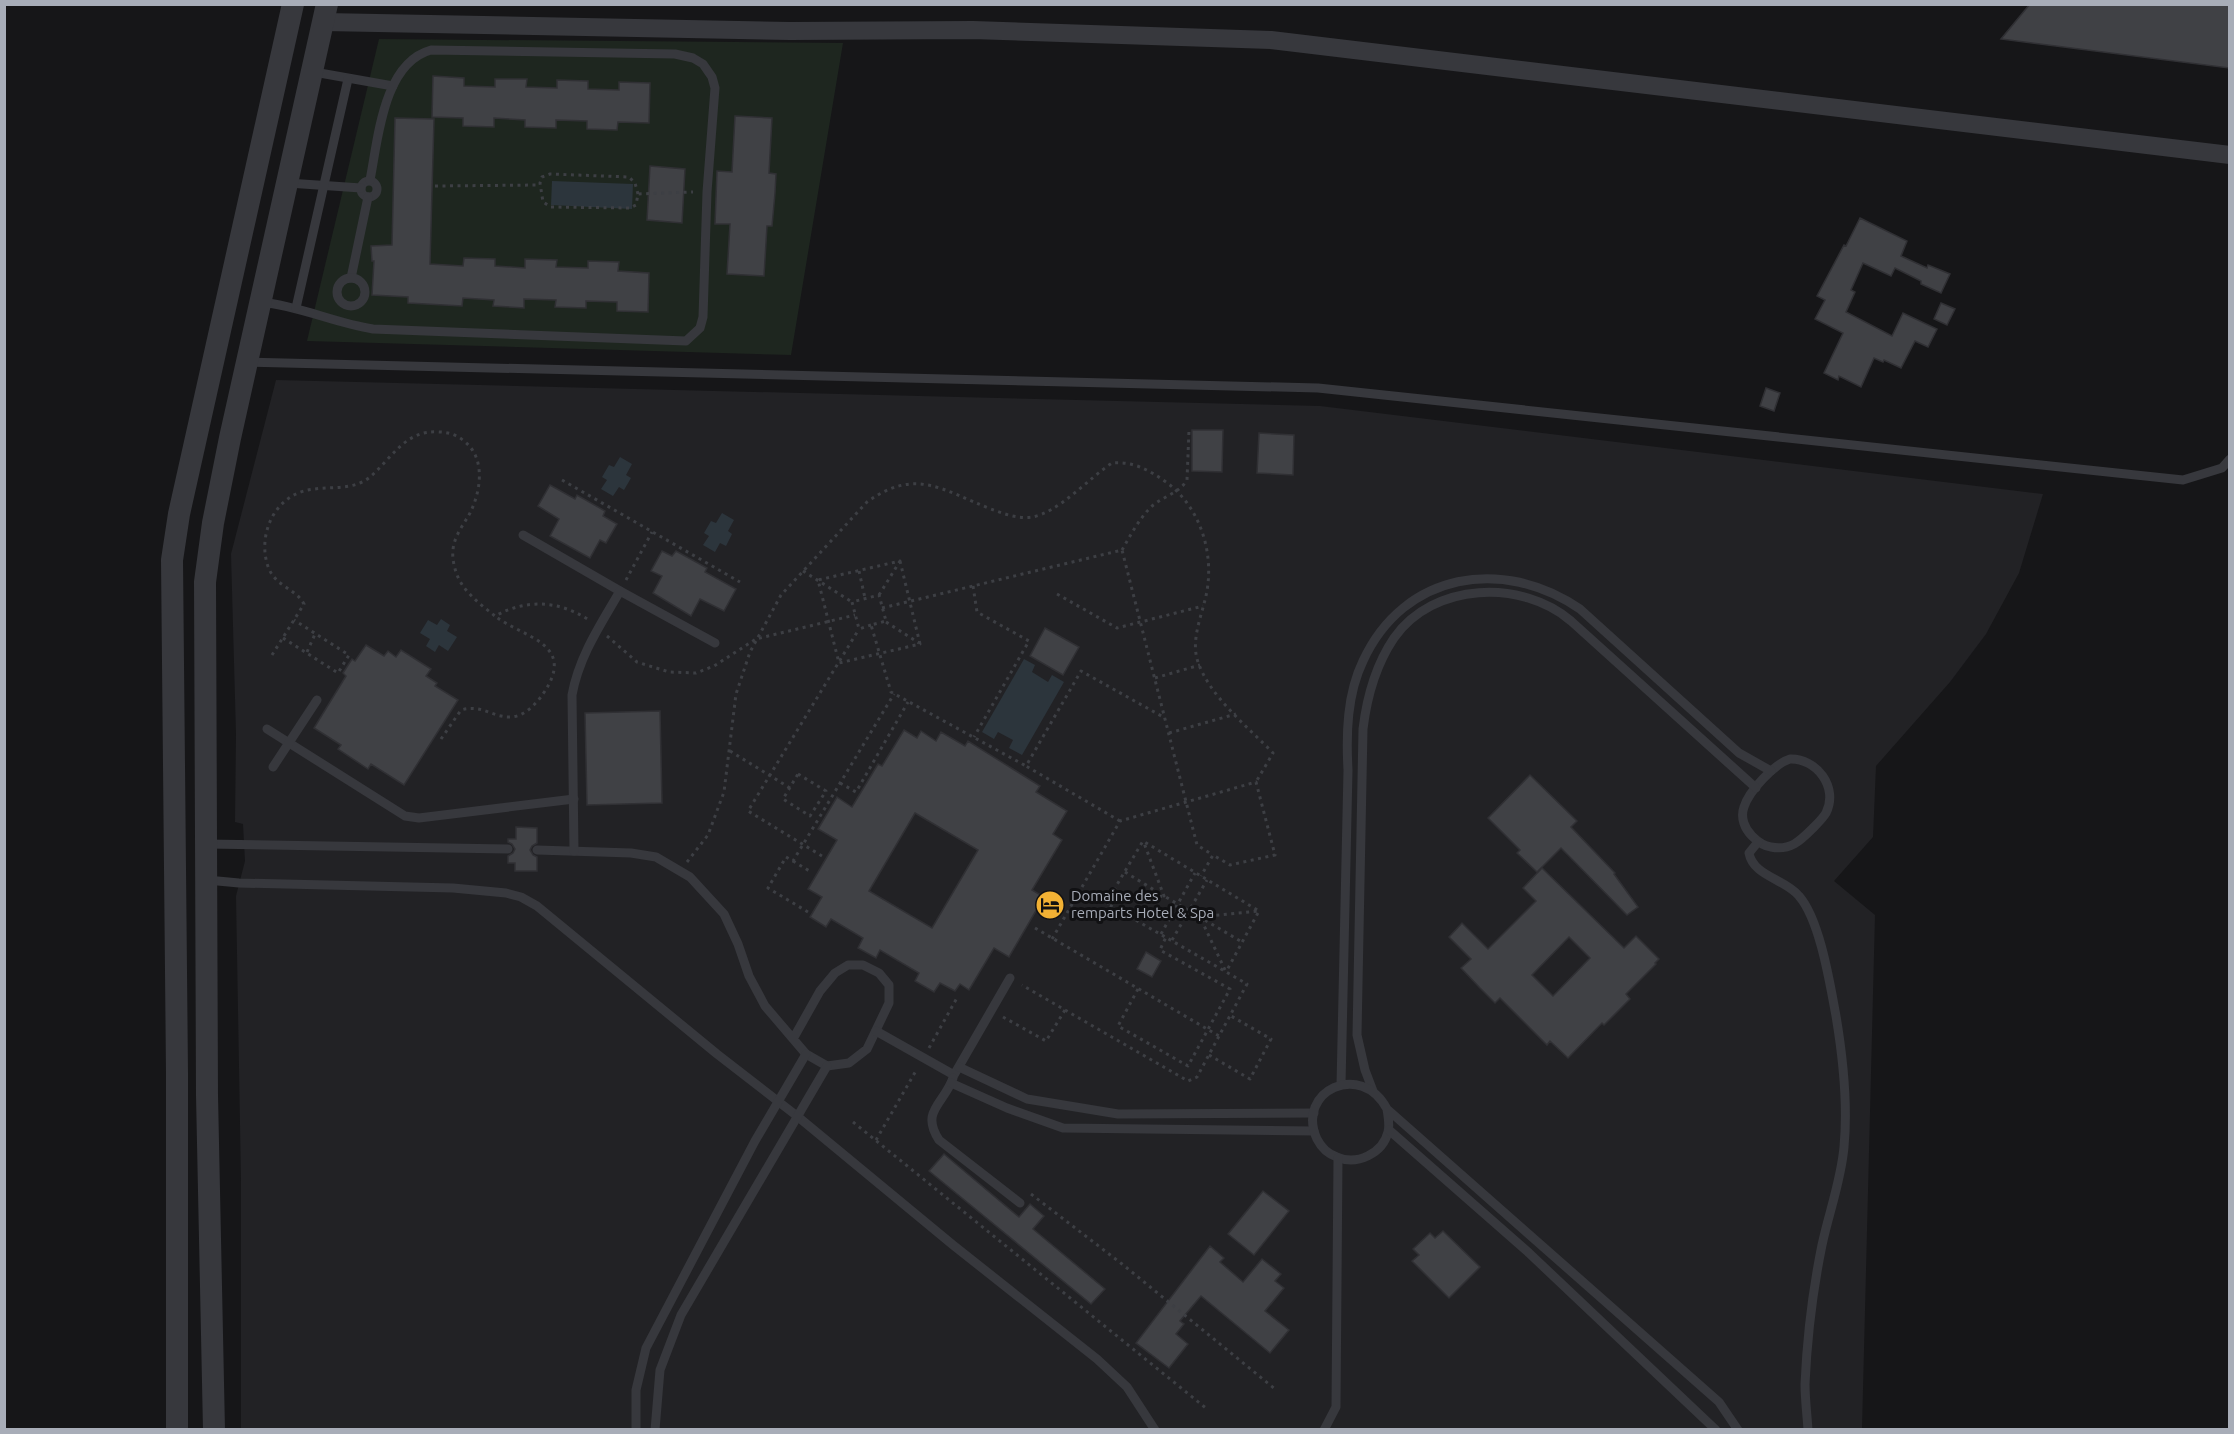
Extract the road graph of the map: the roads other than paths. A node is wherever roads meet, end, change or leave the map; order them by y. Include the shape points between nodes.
1 (293, 4) edge
2 (326, 13) edge
3 (314, 72) junction
4 (348, 79) junction
5 (393, 86) junction
6 (2229, 155) edge
7 (370, 180) junction
8 (255, 182) junction
9 (286, 183) junction
10 (324, 185) junction
11 (361, 188) junction
12 (368, 197) junction
13 (351, 278) dead end
14 (261, 302) junction
15 (296, 308) junction
16 (246, 362) junction
17 (2229, 459) edge
18 (179, 514) junction
19 (213, 523) junction
20 (523, 535) dead end
21 (172, 560) junction
22 (207, 565) junction
23 (620, 591) junction
24 (715, 643) dead end
25 (1651, 673) junction
26 (1642, 684) junction
27 (317, 700) dead end
28 (267, 729) dead end
29 (288, 743) junction
30 (273, 767) dead end
31 (1348, 770) junction
32 (1363, 771) junction
33 (1771, 771) junction
34 (1756, 788) junction
35 (574, 799) junction
36 (1758, 842) junction
37 (206, 844) junction
38 (508, 849) dead end
39 (537, 850) dead end
40 (574, 851) junction
41 (207, 880) junction
42 (1010, 978) road end
43 (876, 1031) junction
44 (794, 1039) junction
45 (806, 1054) junction
46 (827, 1066) junction
47 (955, 1075) junction
48 (1341, 1085) junction
49 (1373, 1091) junction
50 (778, 1103) junction
51 (1387, 1109) junction
52 (1314, 1113) junction
53 (797, 1116) junction
54 (1389, 1130) junction
55 (1314, 1131) junction
56 (1338, 1158) junction
57 (1020, 1203) road end
58 (1538, 1243) junction
59 (1529, 1253) junction
60 (177, 1430) edge
61 (214, 1430) edge
62 (636, 1430) edge
63 (655, 1430) edge
64 (1155, 1430) edge
65 (1324, 1430) edge
66 (1716, 1430) edge
67 (1738, 1430) edge
68 (1808, 1430) edge

1 - 8 street
2 - 3 street
2 - 6 street via 790,31 973,30 1270,40
3 - 4 lane
3 - 9 street
4 - 5 lane
4 - 10 lane
5 - 7 lane via 385,106
5 - 15 lane via 411,60 431,50 675,54 693,58 708,70 715,88 700,328 686,341 373,329
7 - 11 lane
7 - 12 lane via 378,189
8 - 9 street
8 - 18 street
9 - 10 lane
9 - 14 street
10 - 11 lane
10 - 15 lane
11 - 12 lane
12 - 13 lane
14 - 15 lane
14 - 16 street
16 - 17 lane via 1318,388 2184,480 2222,468
16 - 19 street
18 - 19 street
18 - 21 street
19 - 22 street
20 - 23 lane
21 - 22 street
21 - 60 street
22 - 37 street
23 - 24 lane
23 - 35 lane via 575,677
25 - 26 lane
25 - 31 lane via 1580,609 1551,591 1499,578 1444,585 1396,615 1366,654 1350,706
25 - 33 lane via 1739,753
26 - 32 lane via 1563,614 1544,603 1500,593 1457,596 1417,615 1385,651 1367,699
26 - 34 lane
27 - 29 lane
28 - 29 lane
29 - 30 lane
29 - 35 lane via 405,816 419,818
31 - 32 lane
31 - 48 lane
32 - 49 lane via 1357,1035
33 - 34 lane
33 - 36 lane via 1790,759 1812,764 1824,776 1828,801 1825,814 1791,847 1773,848
34 - 36 lane via 1743,809 1743,819 1745,829
35 - 40 lane
36 - 68 lane via 1749,853 1750,862 1799,896 1814,925 1836,1015 1843,1070 1844,1146 1822,1243 1810,1330
37 - 38 lane
37 - 41 street
39 - 40 lane
40 - 44 lane via 656,856 690,877 724,914 765,1006
41 - 50 lane via 453,888 521,897 570,932
41 - 61 street
42 - 47 lane
43 - 44 lane via 889,1003 889,985 879,973 863,965 848,965 835,973 820,992
43 - 46 lane via 867,1048 849,1063
43 - 47 lane
44 - 45 lane
45 - 46 lane
45 - 50 lane
46 - 53 lane
47 - 52 lane via 1027,1099 1118,1114
47 - 55 lane via 1007,1108 1063,1128
47 - 57 lane via 931,1116 931,1128 939,1140
48 - 49 lane via 1352,1083
48 - 52 lane via 1323,1095
49 - 51 lane
50 - 53 lane
50 - 62 lane via 646,1348 636,1390
51 - 54 lane
51 - 58 lane
52 - 55 lane
53 - 63 lane via 681,1315 660,1370
53 - 64 lane via 1098,1359 1127,1387
54 - 56 lane via 1370,1155
54 - 59 lane
55 - 56 lane via 1327,1152
56 - 65 lane via 1336,1407
58 - 59 lane
58 - 67 lane via 1719,1402
59 - 66 lane

